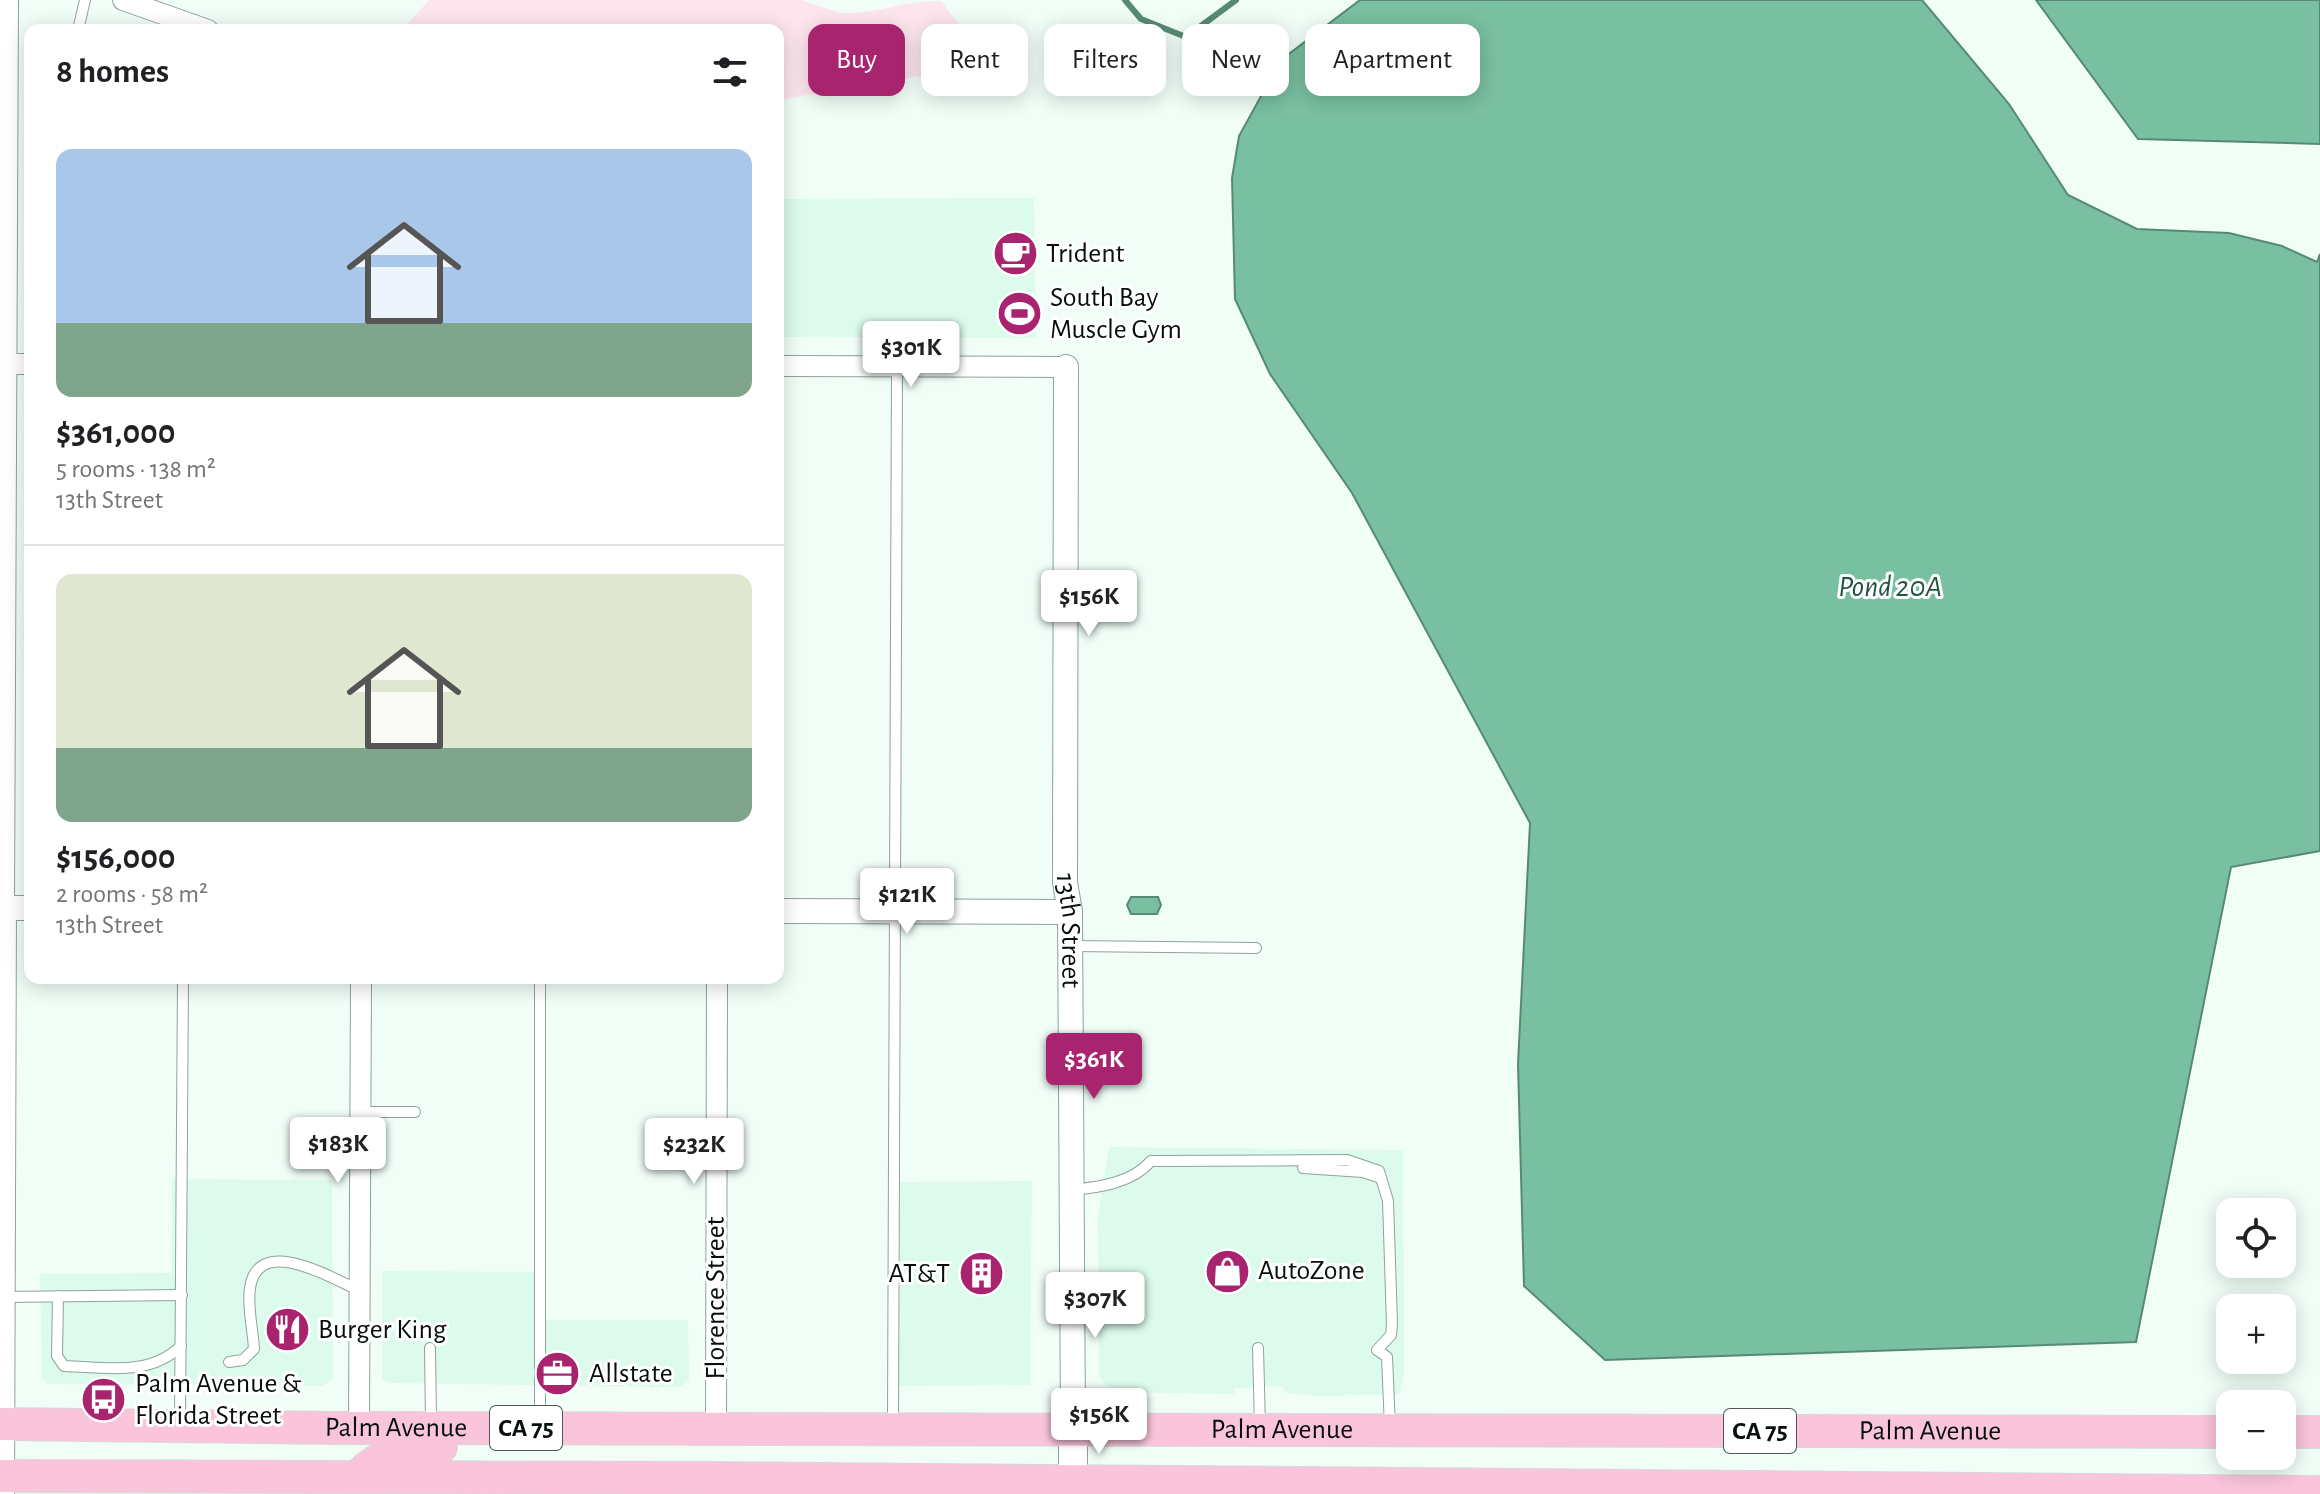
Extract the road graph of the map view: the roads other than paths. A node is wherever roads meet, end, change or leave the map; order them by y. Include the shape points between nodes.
1 (8, 0) edge
2 (85, 0) edge
3 (123, 0) edge
4 (79, 24) edge
5 (191, 24) edge
6 (2, 364) edge
7 (24, 364) edge
8 (784, 366) edge
9 (897, 367) junction
10 (1066, 367) joint
11 (2, 908) edge
12 (24, 908) edge
13 (784, 911) edge
14 (896, 912) junction
15 (1070, 912) junction
16 (1070, 946) junction
17 (1256, 948) dead end
18 (183, 984) edge
19 (361, 984) edge
20 (540, 984) edge
21 (717, 984) edge
22 (361, 1112) junction
23 (415, 1112) dead end
24 (1070, 1191) junction
25 (360, 1291) junction
26 (182, 1295) junction
27 (58, 1296) junction
28 (2, 1297) junction
29 (181, 1346) junction
30 (430, 1348) dead end
31 (1258, 1348) dead end
32 (229, 1362) dead end
33 (2, 1424) edge
34 (180, 1427) junction
35 (716, 1427) junction
36 (359, 1428) junction
37 (431, 1428) junction
38 (541, 1428) junction
39 (893, 1429) junction
40 (1073, 1429) junction
41 (1260, 1430) junction
42 (1390, 1430) junction
43 (2216, 1432) edge
44 (2296, 1432) edge
45 (2320, 1432) edge
46 (1, 1482) edge
47 (294, 1485) edge
48 (357, 1486) edge
49 (536, 1486) edge
50 (713, 1486) edge
51 (884, 1487) edge
52 (918, 1487) edge
53 (1073, 1488) edge
54 (1135, 1488) edge
55 (1213, 1488) edge
56 (1249, 1488) edge
57 (1424, 1490) edge
58 (1505, 1490) edge
59 (1641, 1490) edge
60 (2077, 1492) edge
61 (2199, 1492) edge
62 (2302, 1492) edge

1 - 6 street
2 - 4 lane
3 - 5 street
6 - 7 street
6 - 11 street
8 - 9 street
9 - 10 street
9 - 14 lane
10 - 15 street, 13th Street via 1065,882
11 - 12 street
11 - 28 street
13 - 14 street
14 - 15 street
14 - 39 lane
15 - 16 street, 13th Street
16 - 17 lane
16 - 24 street, 13th Street
18 - 26 lane
19 - 22 street
20 - 38 lane
21 - 35 street, Florence Street
22 - 23 lane
22 - 25 street
24 - 40 street, 13th Street
24 - 42 lane via 1140,1174 1151,1161 1347,1160 1379,1171 1388,1201 1392,1324 1391,1335 1377,1350 1387,1357
25 - 32 lane via 301,1263 268,1263 250,1286 254,1349 243,1360
25 - 36 street
26 - 27 lane
26 - 29 lane
27 - 28 lane
27 - 29 lane via 57,1356 64,1366 147,1367 165,1361
28 - 33 street
29 - 34 lane
30 - 37 lane
31 - 41 lane
33 - 34 highway, Palm Avenue / CA 75
33 - 46 street
34 - 36 highway, Palm Avenue / CA 75
35 - 38 highway, Palm Avenue / CA 75
35 - 39 highway, Palm Avenue / CA 75
36 - 37 highway, Palm Avenue / CA 75
37 - 38 highway, Palm Avenue / CA 75
38 - 48 highway via 512,1442 404,1449 375,1459
39 - 40 highway, Palm Avenue / CA 75
40 - 41 highway, Palm Avenue / CA 75
40 - 53 main road, 13th Street
41 - 42 highway, Palm Avenue / CA 75
42 - 43 highway, Palm Avenue / CA 75
44 - 45 highway
46 - 47 highway, Palm Avenue / CA 75
47 - 48 highway, Palm Avenue / CA 75
48 - 49 highway, Palm Avenue / CA 75
49 - 50 highway, Palm Avenue / CA 75
50 - 51 highway, Palm Avenue / CA 75
51 - 52 highway, Palm Avenue / CA 75
52 - 53 highway, Palm Avenue / CA 75
53 - 54 highway, Palm Avenue / CA 75
54 - 55 highway, Palm Avenue / CA 75
55 - 56 highway, Palm Avenue / CA 75
56 - 57 highway, Palm Avenue / CA 75
57 - 58 highway, Palm Avenue / CA 75
58 - 59 highway, Palm Avenue / CA 75
59 - 60 highway, Palm Avenue / CA 75
60 - 61 highway, Palm Avenue / CA 75
61 - 62 highway, Palm Avenue / CA 75

